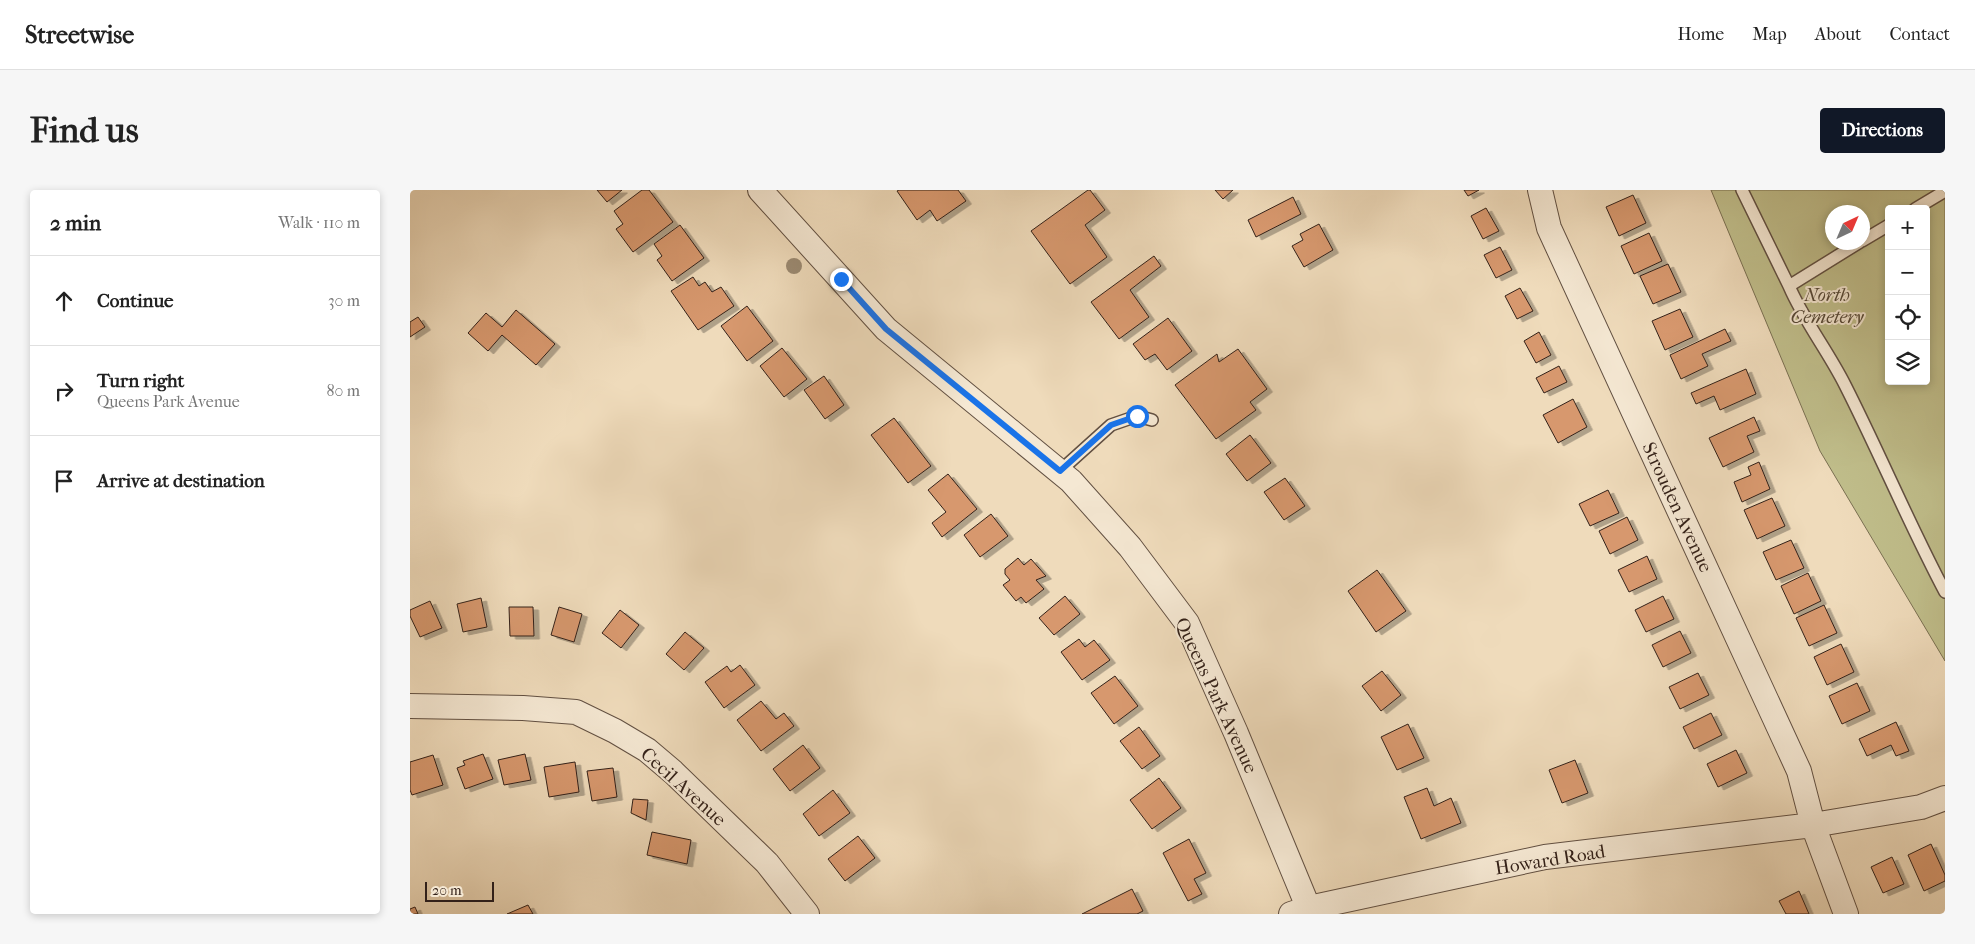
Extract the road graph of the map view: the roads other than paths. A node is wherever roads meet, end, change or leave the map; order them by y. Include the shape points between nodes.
1 (760, 190) edge
2 (1540, 190) edge
3 (1742, 190) edge
4 (1945, 190) edge
5 (1921, 205) edge
6 (1885, 227) edge
7 (1870, 237) edge
8 (1848, 250) edge
9 (1789, 286) junction
10 (1152, 420) dead end
11 (1060, 471) junction
12 (1945, 592) edge
13 (410, 706) edge
14 (1945, 798) edge
15 (1813, 825) junction
16 (1304, 912) edge
17 (807, 914) edge
18 (1846, 914) edge

1 - 11 street, Queens Park Avenue via 886,329
2 - 15 street, Strouden Avenue via 1549,228 1799,771
3 - 9 lane
4 - 5 lane
6 - 7 lane
8 - 9 lane
9 - 12 lane via 1844,383
10 - 11 lane via 1137,416 1111,425
11 - 16 street, Queens Park Avenue via 1130,547 1187,624 1236,733
13 - 17 street, Cecil Avenue via 576,712 615,731 647,750 673,772 768,863
14 - 15 street, Howard Road via 1921,807
15 - 16 street, Howard Road via 1545,857
15 - 18 street, Strouden Avenue

